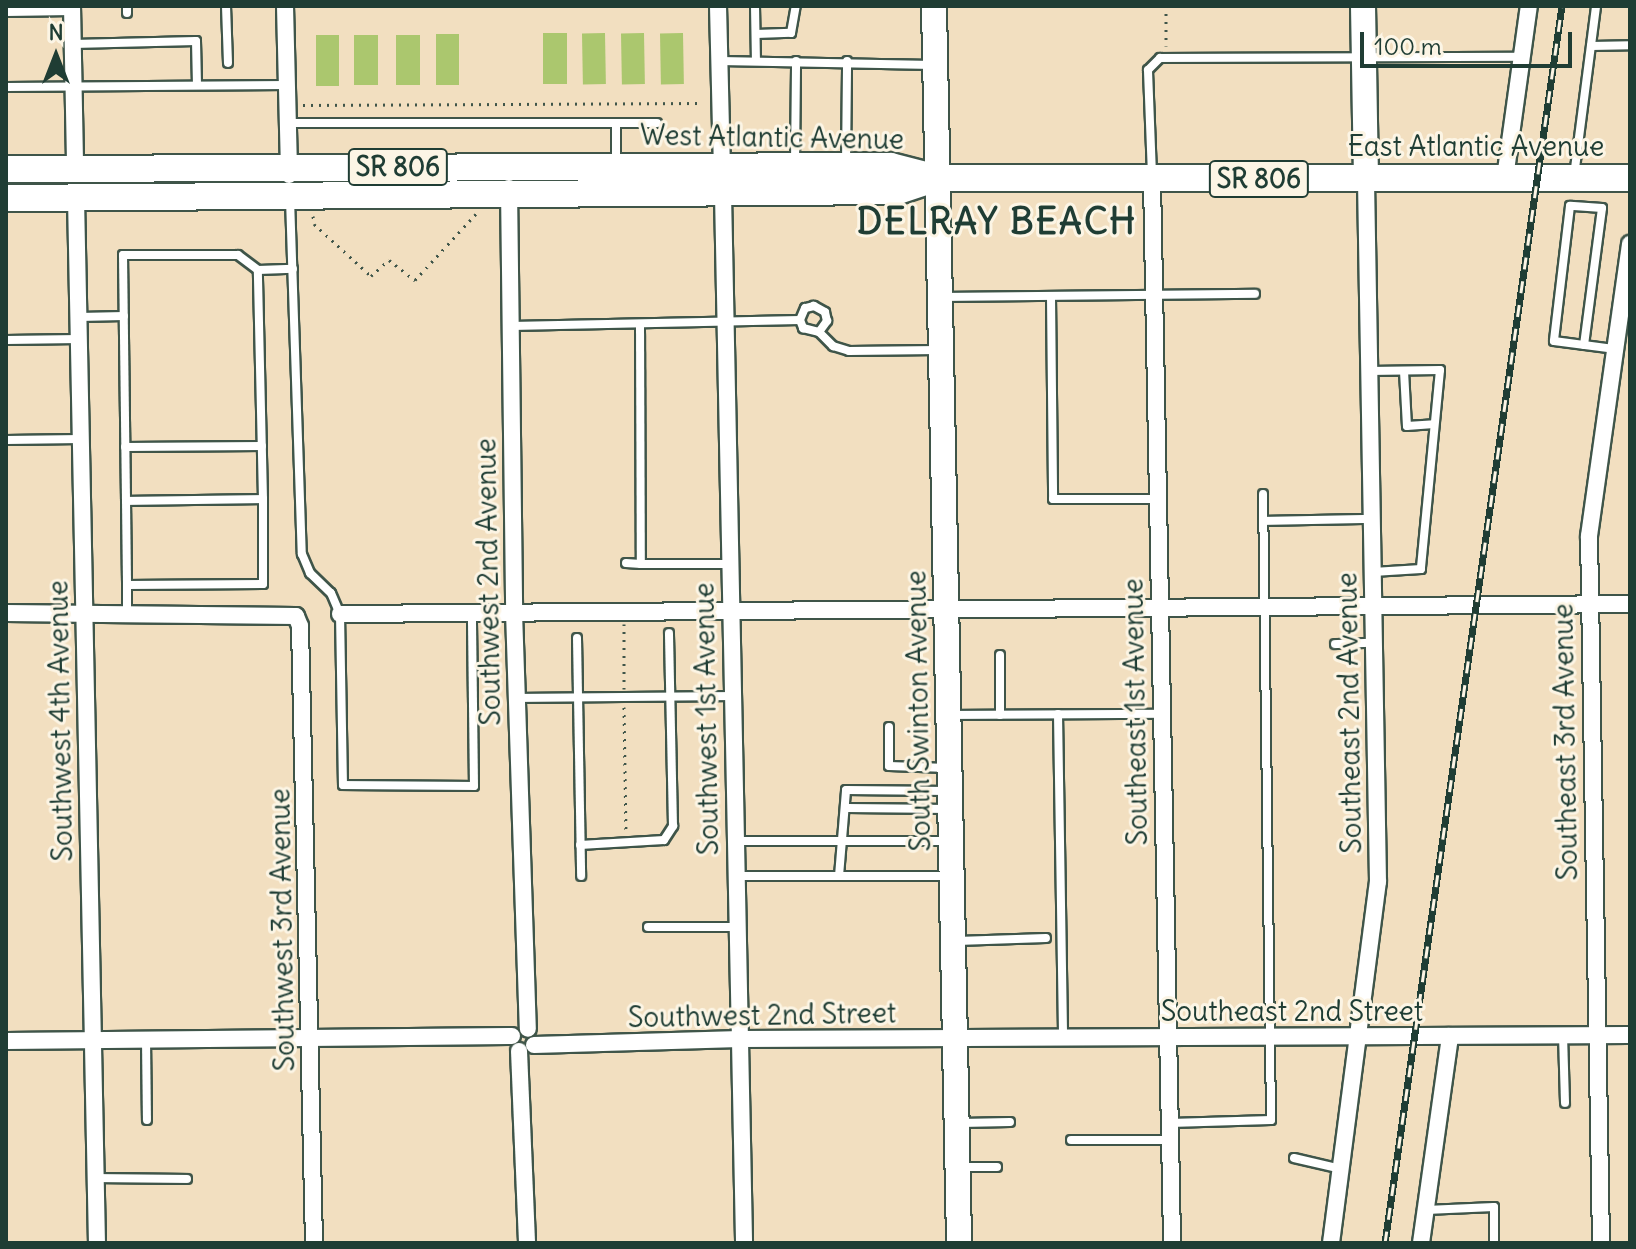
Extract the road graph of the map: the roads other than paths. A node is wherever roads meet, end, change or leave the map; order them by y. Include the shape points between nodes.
1 (226, 6) edge
2 (285, 6) edge
3 (718, 6) edge
4 (755, 6) edge
5 (796, 6) edge
6 (934, 6) edge
7 (1363, 6) edge
8 (1529, 6) edge
9 (1596, 6) edge
10 (72, 9) edge
11 (6, 12) edge
12 (756, 34) junction
13 (73, 44) junction
14 (1630, 45) edge
15 (1591, 46) junction
16 (1522, 57) junction
17 (1364, 59) junction
18 (719, 61) junction
19 (756, 61) junction
20 (796, 61) junction
21 (847, 61) junction
22 (228, 63) dead end
23 (935, 65) junction
24 (197, 85) junction
25 (287, 85) junction
26 (74, 86) junction
27 (6, 87) edge
28 (287, 123) junction
29 (616, 123) junction
30 (657, 123) dead end
31 (846, 166) junction
32 (509, 167) junction
33 (616, 167) junction
34 (722, 167) junction
35 (795, 167) junction
36 (75, 168) junction
37 (141, 168) junction
38 (288, 168) junction
39 (761, 168) junction
40 (6, 169) edge
41 (937, 178) junction
42 (1505, 178) junction
43 (1574, 178) junction
44 (1630, 178) edge
45 (1366, 179) junction
46 (1152, 180) junction
47 (509, 194) junction
48 (689, 194) junction
49 (723, 194) junction
50 (290, 197) junction
51 (11, 198) edge
52 (76, 198) junction
53 (1630, 244) edge
54 (293, 269) junction
55 (258, 270) junction
56 (1255, 294) dead end
57 (1154, 296) junction
58 (940, 297) junction
59 (1051, 297) junction
60 (124, 316) junction
61 (79, 317) junction
62 (800, 320) junction
63 (724, 323) junction
64 (640, 324) junction
65 (510, 326) junction
66 (819, 332) junction
67 (79, 339) junction
68 (6, 340) edge
69 (1584, 345) junction
70 (1615, 349) junction
71 (941, 350) junction
72 (1369, 371) junction
73 (1404, 371) junction
74 (1434, 424) junction
75 (81, 439) junction
76 (6, 440) edge
77 (262, 446) junction
78 (125, 447) junction
79 (1263, 494) dead end
80 (263, 499) junction
81 (1157, 499) junction
82 (126, 501) junction
83 (1372, 519) junction
84 (1264, 521) junction
85 (626, 563) dead end
86 (641, 564) junction
87 (728, 564) junction
88 (1373, 572) junction
89 (127, 585) junction
90 (1588, 604) junction
91 (1630, 604) edge
92 (1373, 606) junction
93 (1266, 607) junction
94 (946, 609) junction
95 (1159, 609) junction
96 (729, 610) junction
97 (514, 612) junction
98 (6, 613) edge
99 (85, 613) junction
100 (127, 613) junction
101 (472, 613) junction
102 (340, 614) junction
103 (669, 633) dead end
104 (577, 638) dead end
105 (1374, 643) junction
106 (1335, 644) dead end
107 (1000, 655) dead end
108 (731, 696) junction
109 (669, 697) junction
110 (516, 698) junction
111 (578, 698) junction
112 (1058, 714) junction
113 (1161, 714) junction
114 (948, 715) junction
115 (1000, 715) junction
116 (889, 727) dead end
117 (950, 789) junction
118 (847, 808) junction
119 (735, 841) junction
120 (839, 841) junction
121 (951, 841) junction
122 (580, 845) junction
123 (581, 876) dead end
124 (736, 876) junction
125 (839, 876) junction
126 (951, 876) junction
127 (648, 927) dead end
128 (737, 927) junction
129 (1046, 938) dead end
130 (952, 941) junction
131 (1563, 1035) junction
132 (1597, 1035) junction
133 (1630, 1035) edge
134 (1360, 1036) junction
135 (1450, 1036) junction
136 (1271, 1037) junction
137 (1063, 1038) junction
138 (1168, 1038) junction
139 (740, 1039) junction
140 (954, 1039) junction
141 (310, 1040) junction
142 (523, 1040) junction
143 (6, 1041) edge
144 (91, 1041) junction
145 (146, 1041) junction
146 (1565, 1103) dead end
147 (147, 1120) dead end
148 (1010, 1122) dead end
149 (956, 1123) junction
150 (1170, 1132) junction
151 (1071, 1140) dead end
152 (1294, 1158) dead end
153 (957, 1167) junction
154 (997, 1167) dead end
155 (1342, 1169) junction
156 (95, 1178) junction
157 (187, 1179) dead end
158 (1426, 1210) junction
159 (97, 1243) edge
160 (314, 1243) edge
161 (527, 1243) edge
162 (744, 1243) edge
163 (959, 1243) edge
164 (1172, 1243) edge
165 (1331, 1243) edge
166 (1421, 1243) edge
167 (1494, 1243) edge
168 (1601, 1243) edge

1 - 22 lane
2 - 25 street
3 - 18 street
4 - 12 lane
5 - 12 lane via 791,33
6 - 23 street, South Swinton Avenue
7 - 17 street
8 - 16 street
9 - 15 lane
10 - 11 lane
10 - 13 street
12 - 19 lane
13 - 24 lane via 196,41
13 - 26 street
14 - 15 lane
15 - 43 lane
16 - 17 lane
16 - 42 street
17 - 45 street
17 - 46 lane via 1166,58 1151,63
18 - 19 lane
18 - 34 street
19 - 20 lane
20 - 21 lane
20 - 35 lane
21 - 23 lane
21 - 31 lane
23 - 41 street, South Swinton Avenue
24 - 25 lane
24 - 26 lane
25 - 28 street
26 - 27 lane
26 - 36 street
28 - 29 lane
28 - 38 street
29 - 30 lane
29 - 33 lane
31 - 35 main road, West Atlantic Avenue / SR 806
31 - 41 main road, West Atlantic Avenue / SR 806 via 891,166
32 - 33 main road, West Atlantic Avenue / SR 806
32 - 38 main road, West Atlantic Avenue / SR 806
32 - 47 street, Southwest 2nd Avenue
33 - 34 main road, West Atlantic Avenue / SR 806
34 - 39 main road, West Atlantic Avenue / SR 806
34 - 48 main road
35 - 39 main road, West Atlantic Avenue / SR 806
36 - 37 main road, West Atlantic Avenue / SR 806
36 - 40 main road, West Atlantic Avenue / SR 806
36 - 51 main road via 71,178 53,190
37 - 38 main road, West Atlantic Avenue / SR 806
37 - 52 main road via 98,178
38 - 50 street
39 - 49 main road
41 - 46 main road, East Atlantic Avenue / SR 806
41 - 49 main road, West Atlantic Avenue / SR 806 via 898,191
41 - 58 street, South Swinton Avenue
42 - 43 main road, East Atlantic Avenue / SR 806
42 - 45 main road, East Atlantic Avenue / SR 806
43 - 44 main road, East Atlantic Avenue / SR 806
45 - 46 main road, East Atlantic Avenue / SR 806
45 - 72 street, Southeast 2nd Avenue
46 - 57 street, Southeast 1st Avenue
47 - 48 main road, West Atlantic Avenue / SR 806
47 - 50 main road, West Atlantic Avenue / SR 806
47 - 65 street, Southwest 2nd Avenue
48 - 49 main road, West Atlantic Avenue / SR 806
49 - 63 street, Southwest 1st Avenue
50 - 52 main road, West Atlantic Avenue / SR 806
50 - 54 lane
51 - 52 main road, West Atlantic Avenue / SR 806
52 - 61 street, Southwest 4th Avenue
53 - 70 street, Southeast 3rd Avenue
54 - 55 lane
54 - 102 lane via 302,554
55 - 60 lane via 238,255 123,255
55 - 77 lane
56 - 57 lane
57 - 59 lane
57 - 81 street, Southeast 1st Avenue
58 - 59 lane
58 - 71 street, South Swinton Avenue
59 - 81 lane via 1053,499
60 - 61 lane
60 - 78 lane
61 - 67 street, Southwest 4th Avenue
62 - 63 lane
62 - 66 lane via 806,331
62 - 66 lane via 805,308 822,309 827,321
63 - 64 lane
63 - 87 street, Southwest 1st Avenue
64 - 65 lane
64 - 86 lane
65 - 97 street, Southwest 2nd Avenue
66 - 71 lane via 833,346 849,351
67 - 68 lane
67 - 75 street, Southwest 4th Avenue
69 - 69 lane via 1602,208 1570,206 1554,341
69 - 70 lane
70 - 90 street, Southeast 3rd Avenue via 1589,536
71 - 94 street, South Swinton Avenue
72 - 73 lane
72 - 83 street, Southeast 2nd Avenue
73 - 74 lane via 1407,426
73 - 74 lane via 1440,370
74 - 88 lane via 1421,569
75 - 76 lane
75 - 99 street, Southwest 4th Avenue
77 - 78 lane
77 - 80 lane
78 - 82 lane
79 - 84 lane
80 - 82 lane
80 - 89 lane via 263,584
81 - 95 street, Southeast 1st Avenue
82 - 89 lane
83 - 84 lane
83 - 88 street, Southeast 2nd Avenue
84 - 93 lane
85 - 86 lane
86 - 87 lane
87 - 96 street, Southwest 1st Avenue
88 - 92 street, Southeast 2nd Avenue
89 - 100 lane
90 - 91 street
90 - 92 street
90 - 132 street, Southeast 3rd Avenue
92 - 93 street
92 - 105 street, Southeast 2nd Avenue
93 - 95 street
93 - 136 lane
94 - 95 street
94 - 96 street
94 - 114 street, South Swinton Avenue
95 - 113 street, Southeast 1st Avenue
96 - 97 street
96 - 108 street, Southwest 1st Avenue
97 - 101 street
97 - 110 street, Southwest 2nd Avenue
98 - 99 street
99 - 100 street
99 - 144 street, Southwest 4th Avenue
100 - 141 street, Southwest 3rd Avenue via 296,616
101 - 102 street
101 - 102 lane via 474,786 343,785
103 - 109 lane
104 - 111 lane
105 - 106 lane
105 - 134 street, Southeast 2nd Avenue via 1378,882
107 - 115 lane
108 - 109 lane
108 - 119 street, Southwest 1st Avenue
109 - 111 lane
109 - 122 lane via 673,826 664,840
110 - 111 lane
110 - 142 street, Southwest 2nd Avenue
111 - 122 lane
112 - 113 lane
112 - 115 lane
112 - 137 lane
113 - 138 street, Southeast 1st Avenue
114 - 115 lane
114 - 117 street, South Swinton Avenue
116 - 117 lane via 889,766
117 - 118 lane
117 - 118 lane via 846,790
117 - 121 street, South Swinton Avenue
118 - 120 lane
119 - 120 lane
119 - 124 street, Southwest 1st Avenue
120 - 121 lane
120 - 125 lane
121 - 126 street, South Swinton Avenue
122 - 123 lane
124 - 125 lane
124 - 128 street, Southwest 1st Avenue
125 - 126 lane
126 - 130 street, South Swinton Avenue
127 - 128 lane
128 - 139 street, Southwest 1st Avenue
129 - 130 lane
130 - 140 street, South Swinton Avenue
131 - 132 street, Southeast 2nd Street
131 - 135 street, Southeast 2nd Street
131 - 146 lane
132 - 133 street, Southeast 2nd Street
132 - 168 street, Southeast 3rd Avenue
134 - 135 street, Southeast 2nd Street
134 - 136 street, Southeast 2nd Street
134 - 155 street, Southeast 2nd Avenue
135 - 158 street
136 - 138 street, Southeast 2nd Street
136 - 150 lane via 1271,1120
137 - 138 street, Southeast 2nd Street
137 - 140 street, Southeast 2nd Street
138 - 150 street, Southeast 1st Avenue
139 - 140 street, Southwest 2nd Street
139 - 142 street, Southwest 2nd Street via 570,1044 558,1037
139 - 162 street, Southwest 1st Avenue
140 - 149 street, South Swinton Avenue
141 - 142 street, Southwest 2nd Street
141 - 145 street, Southwest 2nd Street
141 - 160 street, Southwest 3rd Avenue
142 - 161 street, Southwest 2nd Avenue
143 - 144 street, Southwest 2nd Street
144 - 145 street, Southwest 2nd Street
144 - 156 street, Southwest 4th Avenue
145 - 147 lane
148 - 149 lane
149 - 153 street, South Swinton Avenue
150 - 151 lane
150 - 164 street, Southeast 1st Avenue
152 - 155 lane
153 - 154 lane
153 - 163 street, South Swinton Avenue
155 - 165 street, Southeast 2nd Avenue
156 - 157 lane
156 - 159 street, Southwest 4th Avenue
158 - 166 street
158 - 167 lane via 1494,1207

